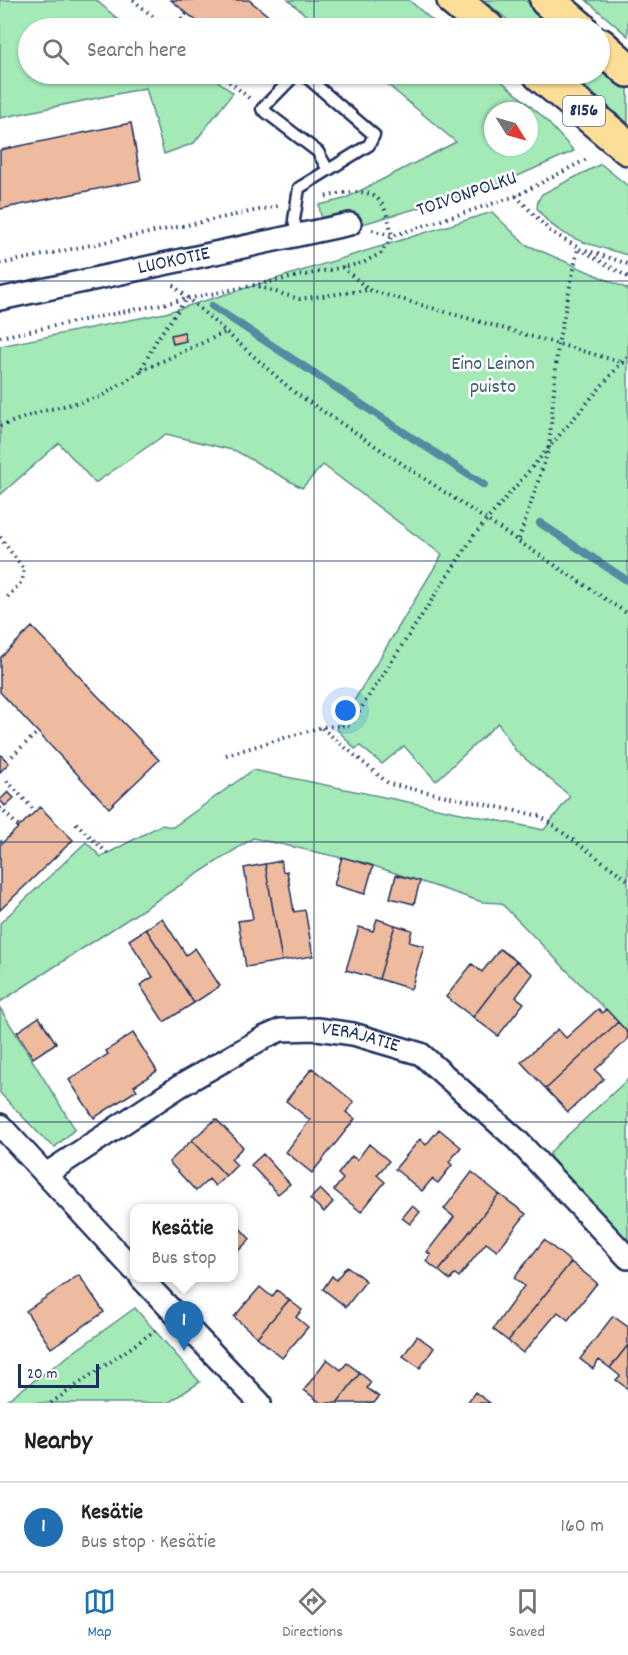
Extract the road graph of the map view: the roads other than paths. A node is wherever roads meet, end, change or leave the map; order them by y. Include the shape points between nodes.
1 (454, 0) edge
2 (547, 0) edge
3 (476, 18) edge
4 (568, 18) edge
5 (610, 54) edge
6 (628, 70) edge
7 (286, 84) edge
8 (315, 84) edge
9 (552, 84) edge
10 (628, 148) edge
11 (328, 170) junction
12 (350, 224) road end
13 (298, 236) junction
14 (0, 299) edge
15 (0, 1125) edge
16 (46, 1174) junction
17 (628, 1258) edge
18 (130, 1265) edge
19 (145, 1282) edge
20 (260, 1403) edge

1 - 3 main road
2 - 4 main road
5 - 6 main road
7 - 11 lane via 262,109 318,152
8 - 11 lane via 374,135 369,145
9 - 10 main road, 8156
11 - 13 lane via 298,188 294,220
12 - 13 street, LUOKOTIE
13 - 14 street, LUOKOTIE
15 - 16 street
16 - 17 street, VERÄJÄTIE via 180,1086 265,1037 281,1030 317,1029 421,1054 517,1140
16 - 18 street
19 - 20 street

